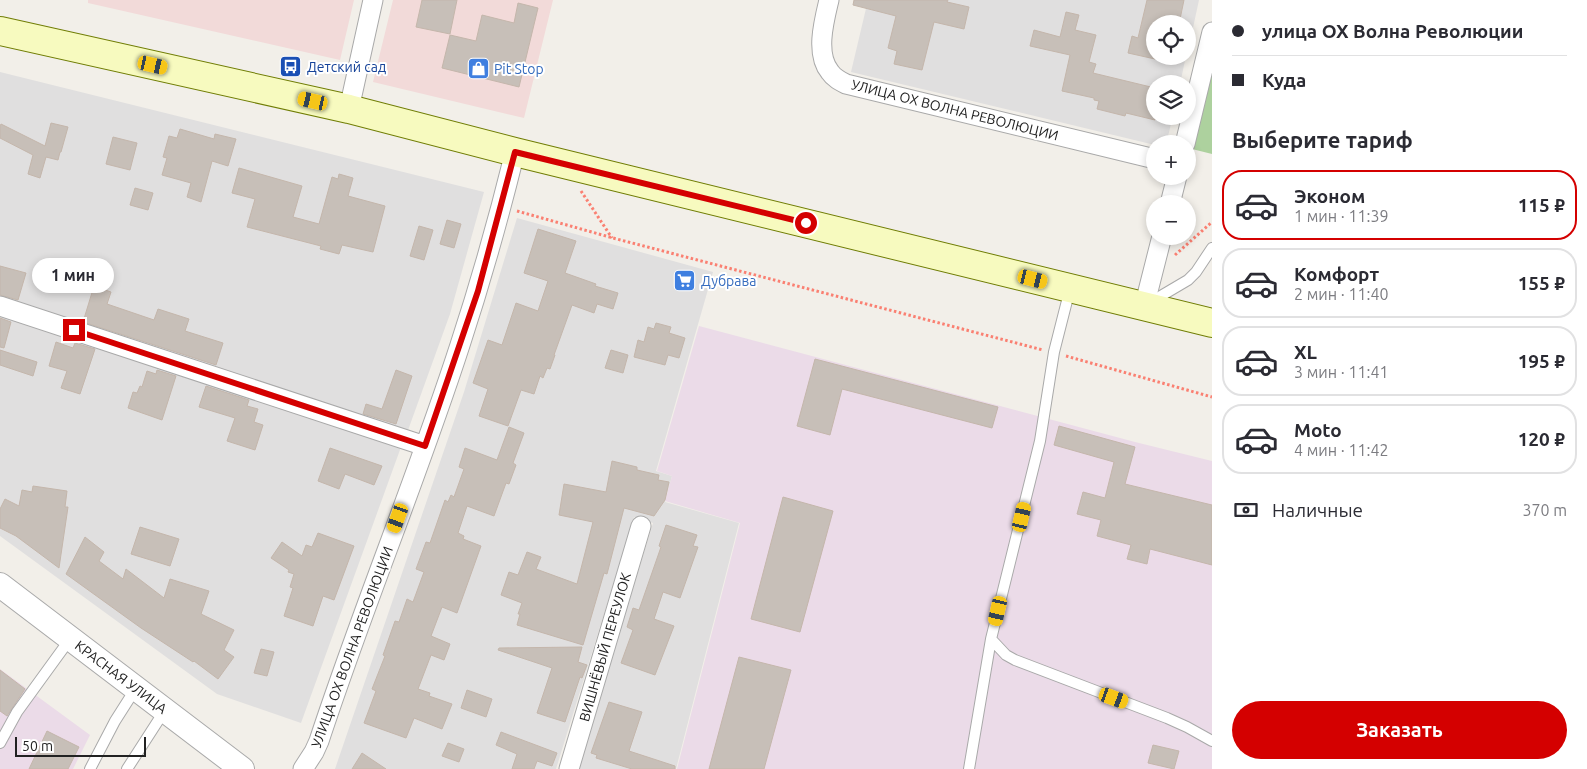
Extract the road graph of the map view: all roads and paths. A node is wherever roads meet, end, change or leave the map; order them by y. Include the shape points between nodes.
1 (373, 0) edge
2 (829, 0) edge
3 (0, 31) edge
4 (1212, 32) edge
5 (349, 109) junction
6 (1187, 135) edge
7 (515, 152) junction
8 (1146, 157) edge
9 (563, 163) junction
10 (501, 207) junction
11 (1212, 222) edge
12 (613, 238) junction
13 (1160, 245) edge
14 (1212, 248) edge
15 (1153, 272) junction
16 (1071, 288) junction
17 (0, 306) edge
18 (1144, 306) junction
19 (1212, 323) edge
20 (1054, 352) junction
21 (1212, 397) edge
22 (425, 446) junction
23 (641, 526) dead end
24 (0, 585) edge
25 (70, 639) junction
26 (991, 639) junction
27 (136, 688) junction
28 (165, 710) junction
29 (1212, 741) edge
30 (0, 743) edge
31 (90, 769) edge
32 (127, 769) edge
33 (242, 769) edge
34 (304, 769) edge
35 (569, 769) edge
36 (969, 769) edge

1 - 5 street
2 - 8 street, УЛИЦА ОХ ВОЛНА РЕВОЛЮЦИИ via 822,52 829,72 846,84
3 - 5 main road
4 - 6 street
5 - 7 main road
7 - 9 main road
7 - 10 street, УЛИЦА ОХ ВОЛНА РЕВОЛЮЦИИ
9 - 12 path
9 - 16 main road
10 - 12 path
10 - 22 street, УЛИЦА ОХ ВОЛНА РЕВОЛЮЦИИ via 475,300
11 - 15 path
12 - 20 path
13 - 15 street
14 - 18 lane via 1188,280
15 - 18 street
16 - 18 main road
16 - 20 lane
17 - 22 street
18 - 19 main road
20 - 21 path
20 - 26 lane via 1040,441
22 - 34 street, УЛИЦА ОХ ВОЛНА РЕВОЛЮЦИИ via 319,741
23 - 35 street, ВИШНЁВЫЙ ПЕРЕУЛОК
24 - 25 street, КРАСНАЯ УЛИЦА
25 - 27 street, КРАСНАЯ УЛИЦА
25 - 30 lane via 17,712
26 - 29 lane via 1015,660 1167,718
26 - 36 lane
27 - 28 street, КРАСНАЯ УЛИЦА
27 - 31 lane
28 - 32 lane
28 - 33 street, КРАСНАЯ УЛИЦА

